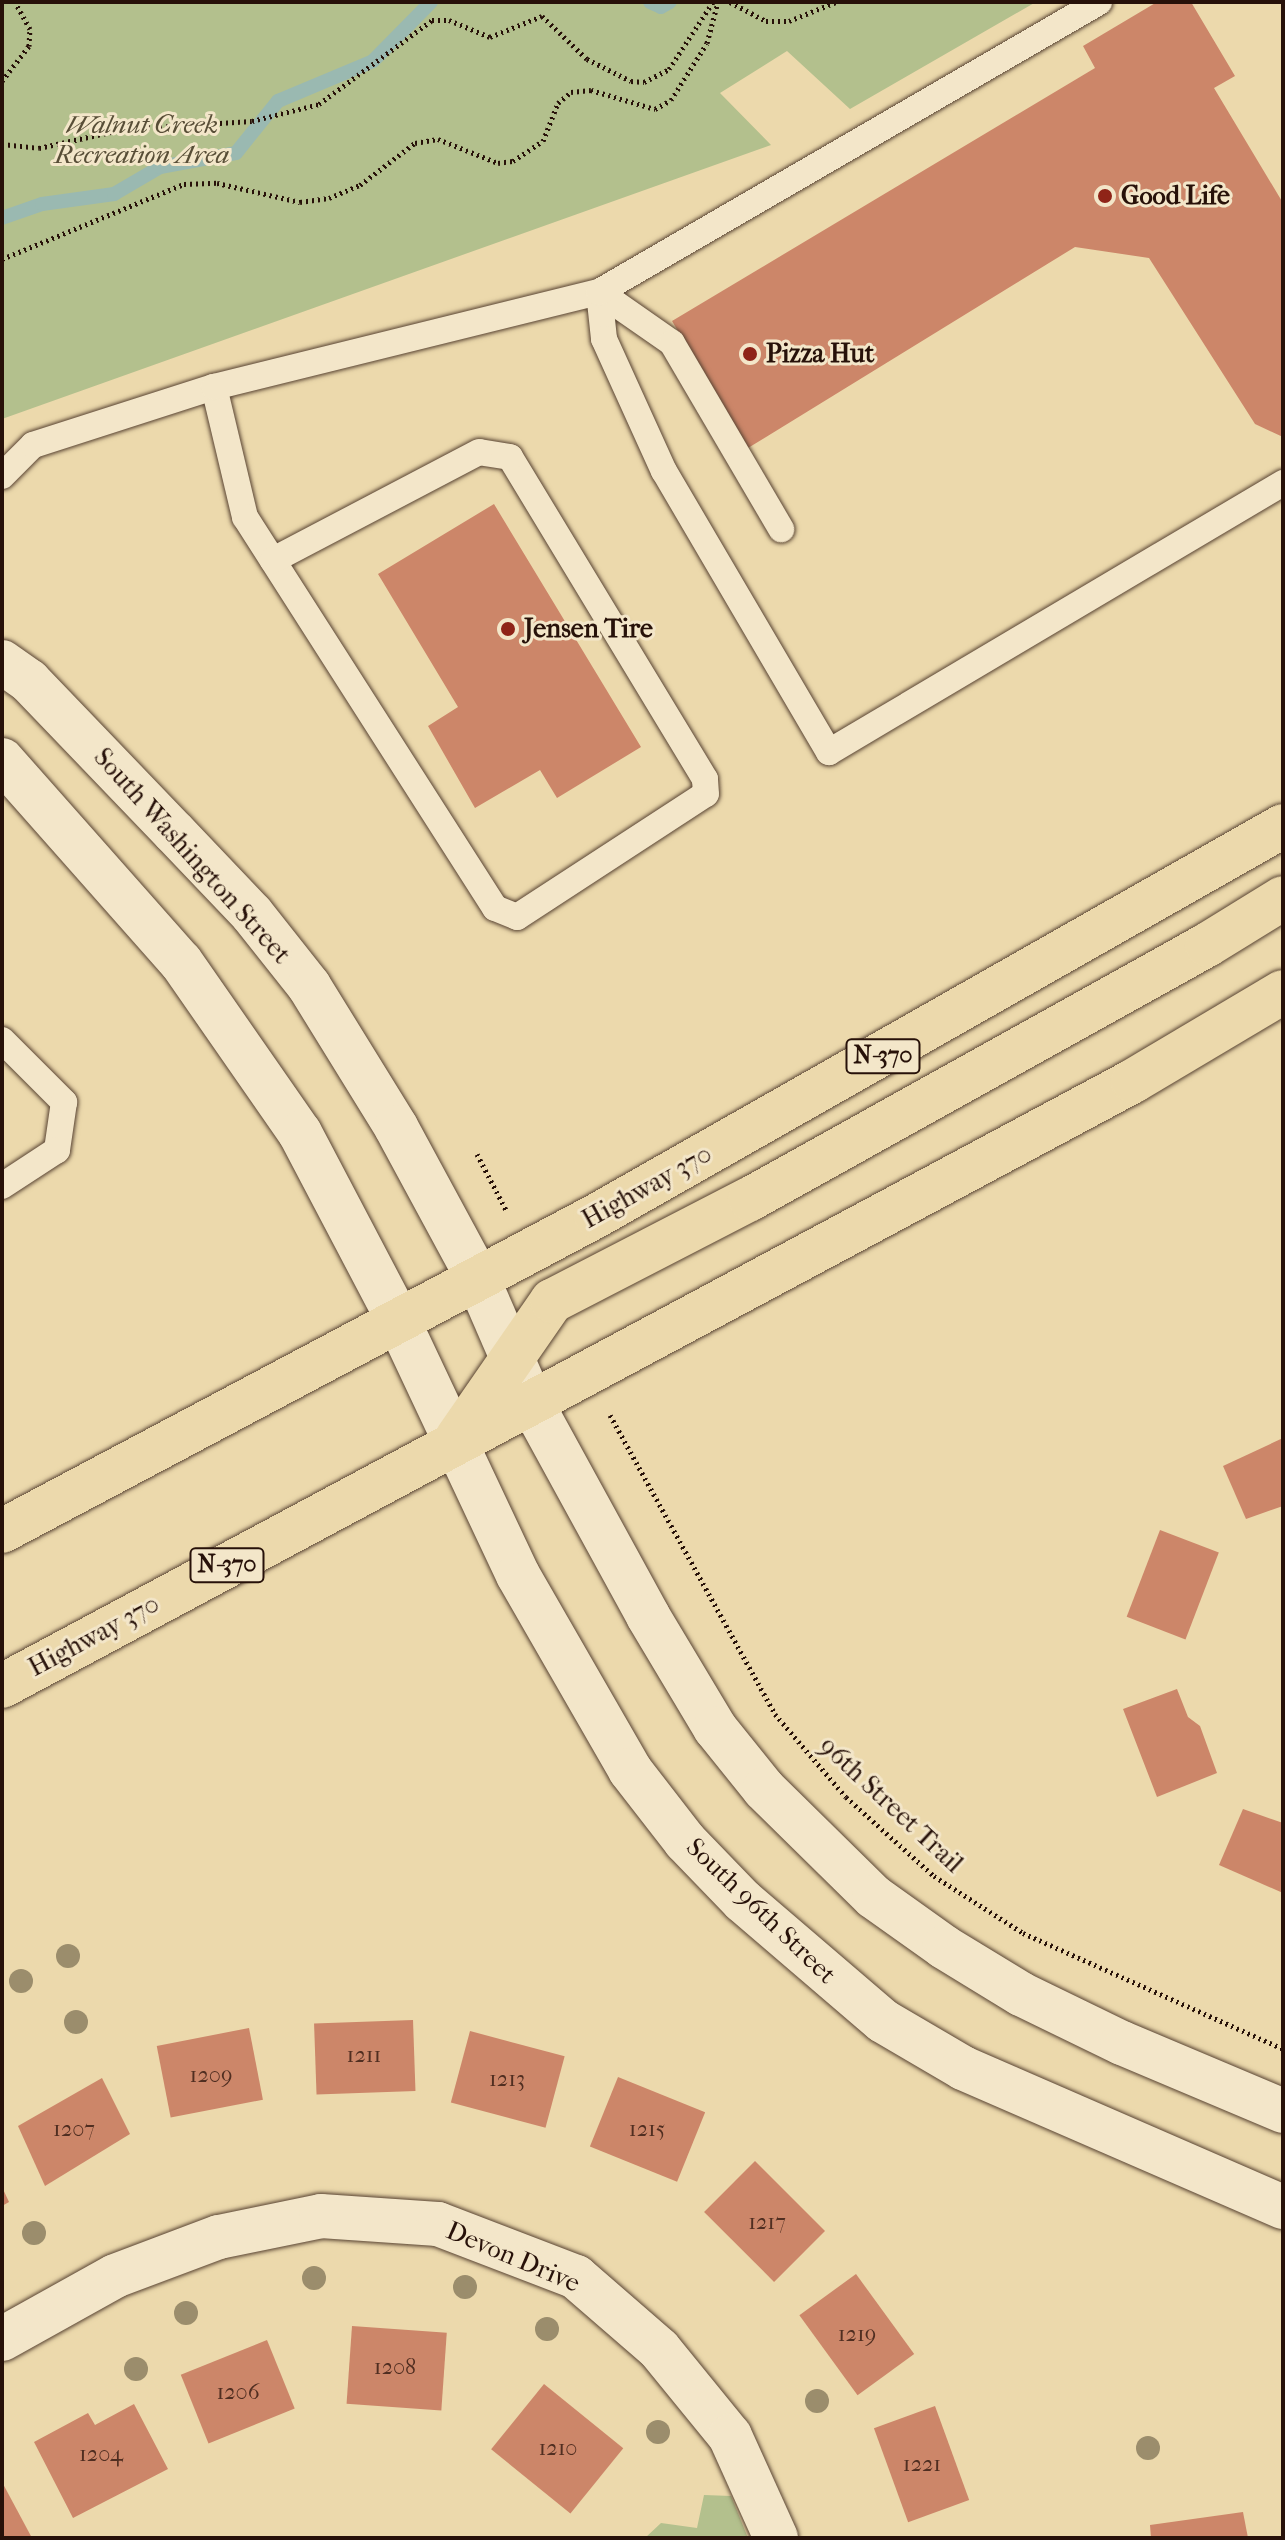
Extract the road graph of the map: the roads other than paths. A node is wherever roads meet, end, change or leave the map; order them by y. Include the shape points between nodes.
1 (1099, 2) edge
2 (599, 292) junction
3 (214, 387) junction
4 (2, 476) edge
5 (1283, 483) edge
6 (781, 529) dead end
7 (273, 560) junction
8 (2, 662) edge
9 (2, 760) edge
10 (1283, 826) edge
11 (1283, 898) edge
12 (1283, 992) edge
13 (2, 1040) edge
14 (2, 1186) edge
15 (477, 1277) junction
16 (397, 1318) junction
17 (512, 1358) junction
18 (531, 1402) junction
19 (453, 1444) junction
20 (2, 1531) edge
21 (2, 1686) edge
22 (1283, 2111) edge
23 (1283, 2207) edge
24 (2, 2339) edge
25 (776, 2538) edge

1 - 2 lane
2 - 3 lane
2 - 5 lane via 604,339 664,471 829,752
2 - 6 lane via 672,343
3 - 4 lane via 33,445
3 - 7 lane via 245,517
7 - 7 lane via 495,908 517,917 706,794 705,779 510,457 479,452
8 - 15 main road, South Washington Street via 29,681 223,883 309,986 396,1127
9 - 16 main road via 181,962 239,1040 300,1133
10 - 15 highway, Highway 370 / N-370 via 881,1057
11 - 17 highway via 750,1199 552,1301
12 - 18 highway, Highway 370 / N-370 via 1133,1081
13 - 14 lane via 64,1102 57,1150
15 - 16 highway, Highway 370 / N-370
15 - 17 main road
16 - 19 main road, South 96th Street
16 - 20 highway, Highway 370 / N-370
17 - 18 main road
17 - 19 highway
18 - 19 highway, Highway 370 / N-370
18 - 22 main road via 715,1728 764,1789 874,1897 1021,1994
19 - 21 highway, Highway 370 / N-370
19 - 23 main road, South 96th Street via 518,1575 630,1770 685,1841 743,1901 883,2021 963,2068
24 - 25 main road, Devon Drive via 115,2276 219,2237 321,2216 438,2224 576,2277 659,2349 730,2436

